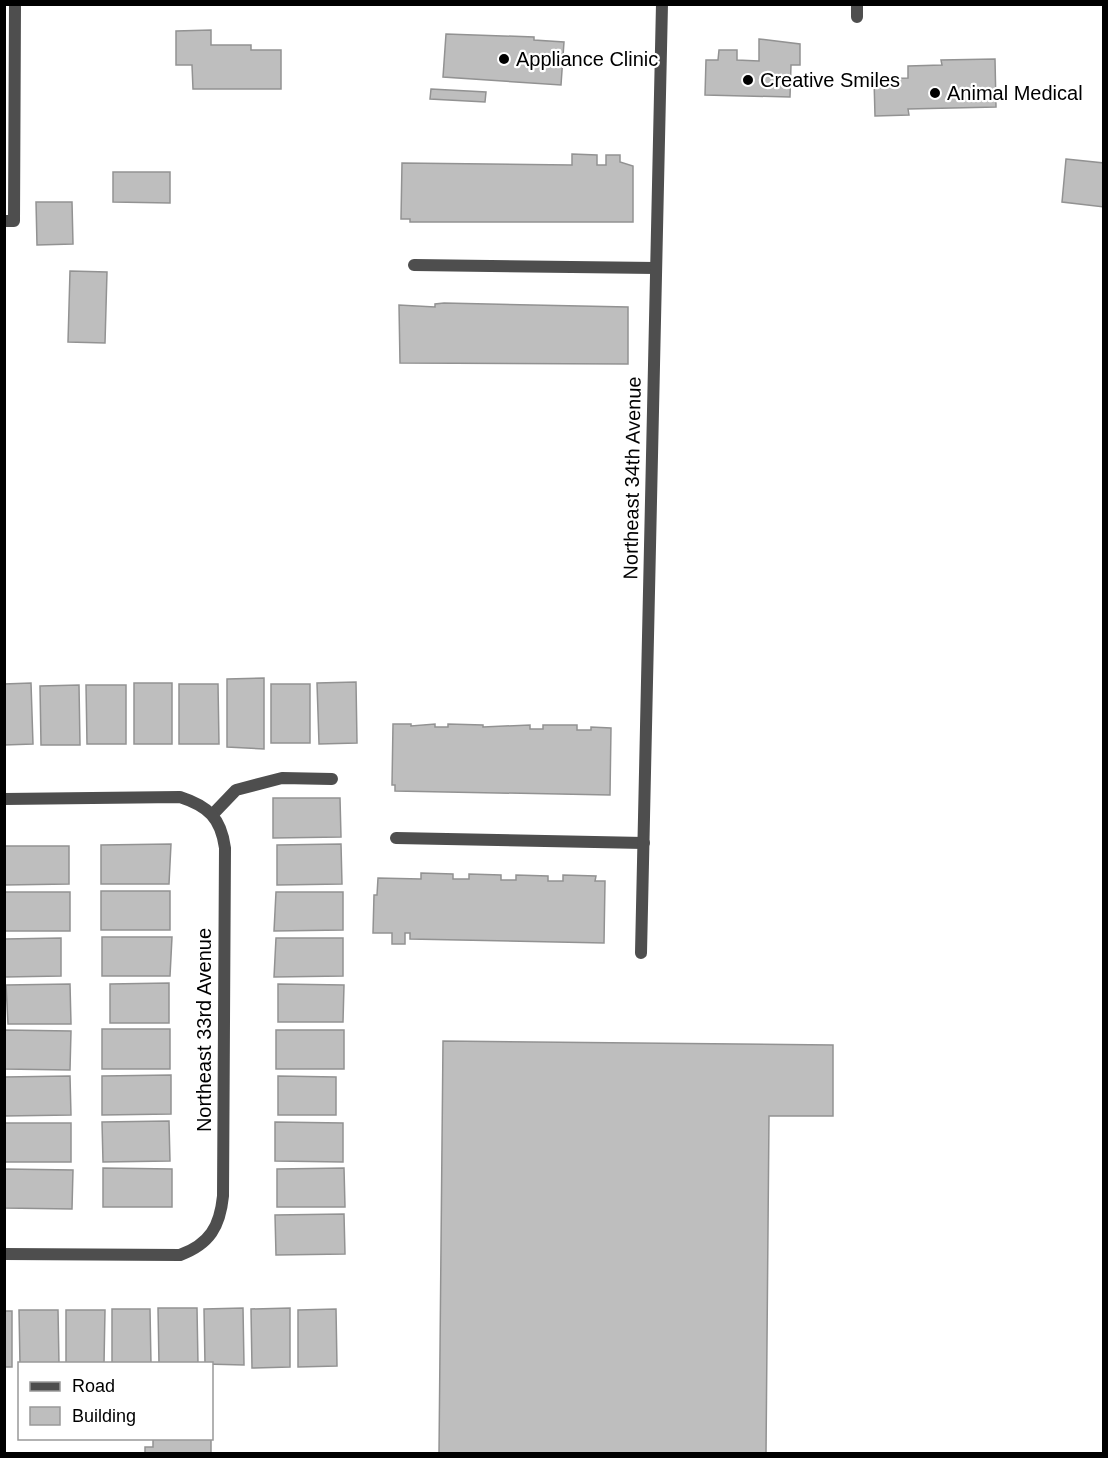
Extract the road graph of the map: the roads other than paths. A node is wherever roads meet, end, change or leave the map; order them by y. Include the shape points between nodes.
1 (15, 4) edge
2 (663, 4) edge
3 (4, 221) edge
4 (414, 265) dead end
5 (656, 268) junction
6 (332, 779) dead end
7 (4, 799) edge
8 (213, 814) junction
9 (396, 838) dead end
10 (644, 843) junction
11 (641, 953) dead end
12 (4, 1254) edge

1 - 3 street via 14,221
2 - 5 street, Northeast 34th Avenue
4 - 5 street
5 - 10 street, Northeast 34th Avenue
6 - 8 street via 282,778 236,790
7 - 8 street via 180,797 206,807
8 - 12 street, Northeast 33rd Avenue via 225,848 223,1196 216,1228 203,1244 180,1255
9 - 10 street
10 - 11 street, Northeast 34th Avenue

